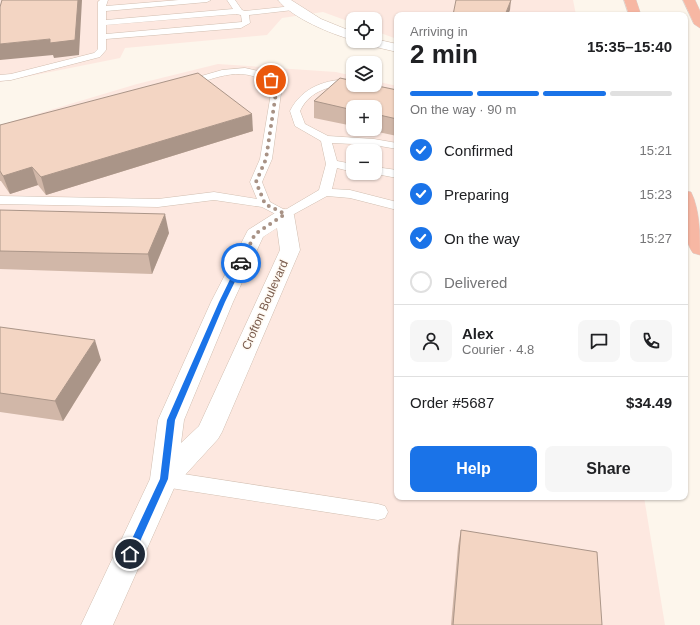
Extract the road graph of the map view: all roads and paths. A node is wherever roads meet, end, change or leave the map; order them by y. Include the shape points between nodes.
1 (207, 0) edge
2 (231, 0) edge
3 (284, 0) edge
4 (630, 0) edge
5 (690, 1) edge
6 (103, 4) edge
7 (293, 8) junction
8 (242, 12) junction
9 (634, 12) edge
10 (102, 23) junction
11 (700, 24) edge
12 (346, 33) edge
13 (102, 37) junction
14 (382, 44) edge
15 (394, 47) edge
16 (0, 78) edge
17 (346, 81) edge
18 (175, 86) edge
19 (326, 139) junction
20 (394, 145) edge
21 (332, 164) junction
22 (346, 167) edge
23 (382, 172) edge
24 (394, 174) edge
25 (325, 192) junction
26 (0, 200) edge
27 (265, 204) junction
28 (394, 205) edge
29 (688, 207) edge
30 (285, 214) junction
31 (700, 249) edge
32 (164, 479) junction
33 (378, 512) dead end
34 (97, 625) edge

1 - 6 lane
2 - 8 lane
3 - 7 street
4 - 9 highway
5 - 11 highway
6 - 10 lane
7 - 8 lane
7 - 12 street via 318,23
8 - 10 lane
8 - 13 lane via 246,23 241,25
10 - 13 lane
13 - 16 lane via 102,50 97,55
14 - 15 street
17 - 19 lane via 326,85 304,96 295,111 300,126
18 - 27 lane via 229,72 244,71 257,72 277,86 266,159 256,182
19 - 20 lane
19 - 21 lane
21 - 22 lane
21 - 25 lane
23 - 24 lane
25 - 28 lane via 350,194
25 - 30 lane
26 - 27 lane via 158,203 214,196
27 - 30 lane
29 - 31 highway
30 - 32 street, Crofton Boulevard via 255,234 222,302 171,420
30 - 32 street, Crofton Boulevard via 290,250 209,432
32 - 33 lane
32 - 34 street, Crofton Boulevard

